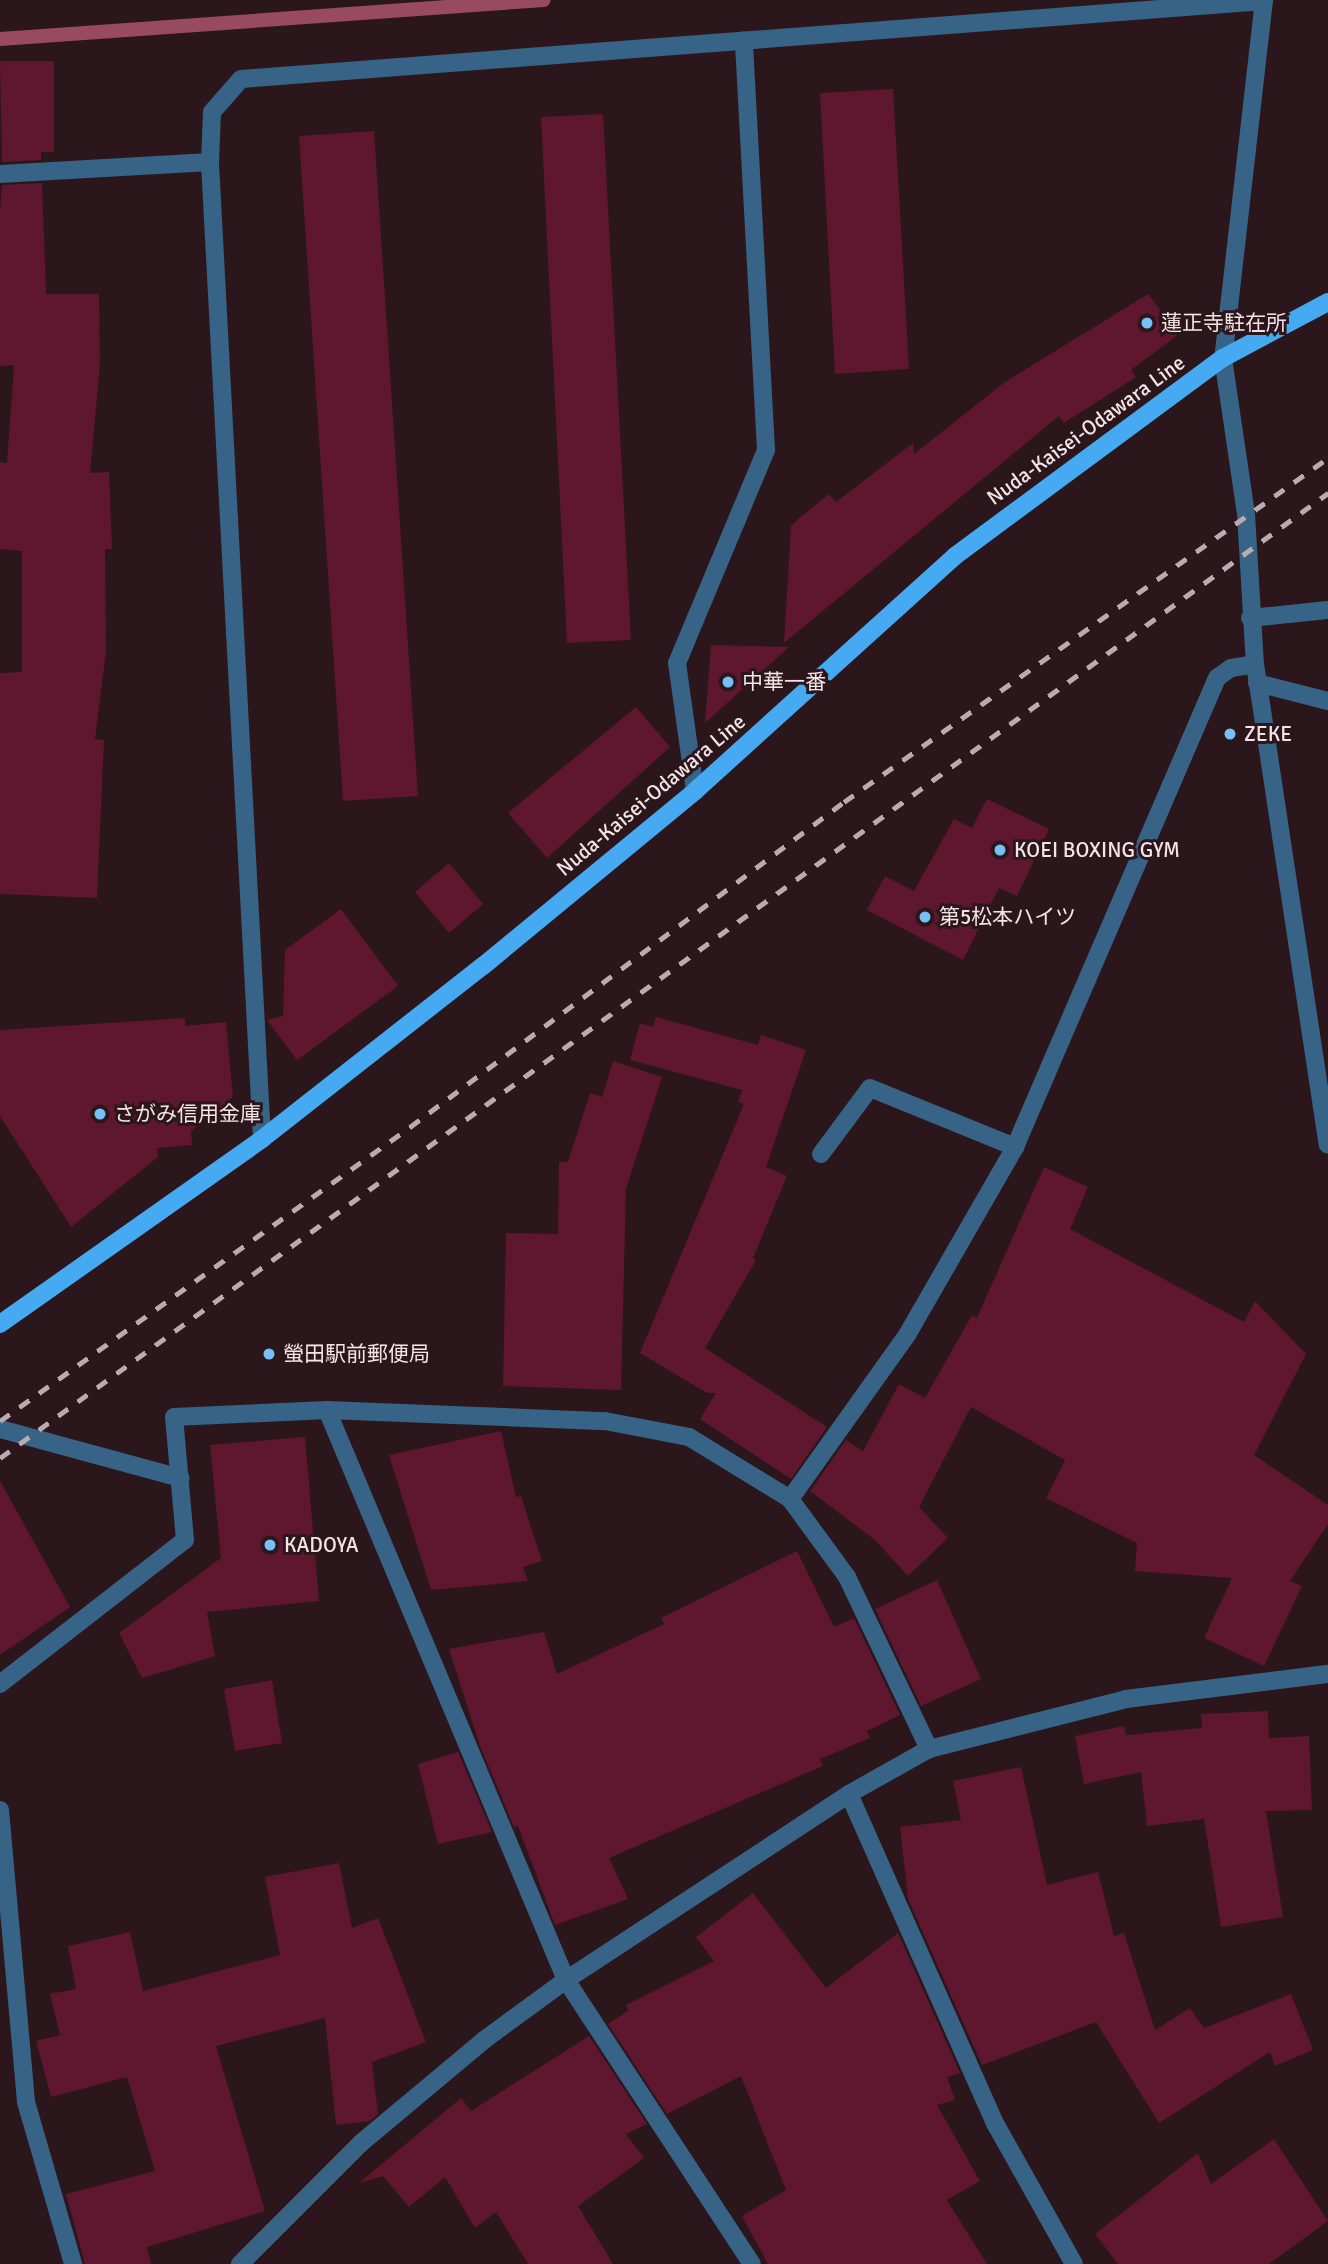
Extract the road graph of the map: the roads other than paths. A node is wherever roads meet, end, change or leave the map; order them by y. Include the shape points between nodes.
1 (1264, 1) edge
2 (744, 41) junction
3 (210, 162) junction
4 (0, 174) edge
5 (1328, 302) edge
6 (1223, 358) junction
7 (1328, 610) edge
8 (1250, 618) junction
9 (1255, 664) junction
10 (1257, 683) junction
11 (1328, 701) edge
12 (695, 791) junction
13 (262, 1139) junction
14 (1328, 1144) edge
15 (1015, 1147) junction
16 (821, 1154) dead end
17 (0, 1324) edge
18 (327, 1410) junction
19 (0, 1429) edge
20 (180, 1478) junction
21 (790, 1499) junction
22 (1328, 1674) edge
23 (0, 1684) edge
24 (929, 1749) junction
25 (849, 1794) junction
26 (0, 1810) edge
27 (566, 1980) junction
28 (73, 2264) edge
29 (240, 2264) edge
30 (752, 2264) edge
31 (1074, 2264) edge

1 - 2 street
1 - 6 street
2 - 3 street via 241,79 212,112
2 - 12 street via 766,450 677,663
3 - 4 street
3 - 13 street
5 - 6 main road, Nuda-Kaisei-Odawara Line
6 - 8 street via 1246,514
6 - 12 main road, Nuda-Kaisei-Odawara Line via 955,556
7 - 8 street
8 - 9 street
9 - 10 street
9 - 15 street via 1231,668 1217,678
10 - 11 street
10 - 14 street
12 - 13 main road, Nuda-Kaisei-Odawara Line via 482,967
13 - 17 main road, Nuda-Kaisei-Odawara Line
15 - 16 street via 870,1088
15 - 21 street via 907,1335
18 - 20 street via 174,1417
18 - 21 street via 605,1421 689,1437
18 - 27 street
19 - 20 street
20 - 23 street via 185,1540
21 - 24 street via 847,1577
22 - 24 street via 1126,1699
24 - 25 street
25 - 27 street
25 - 31 street via 996,2126
26 - 28 street via 26,2102
27 - 29 street via 361,2143
27 - 30 street

